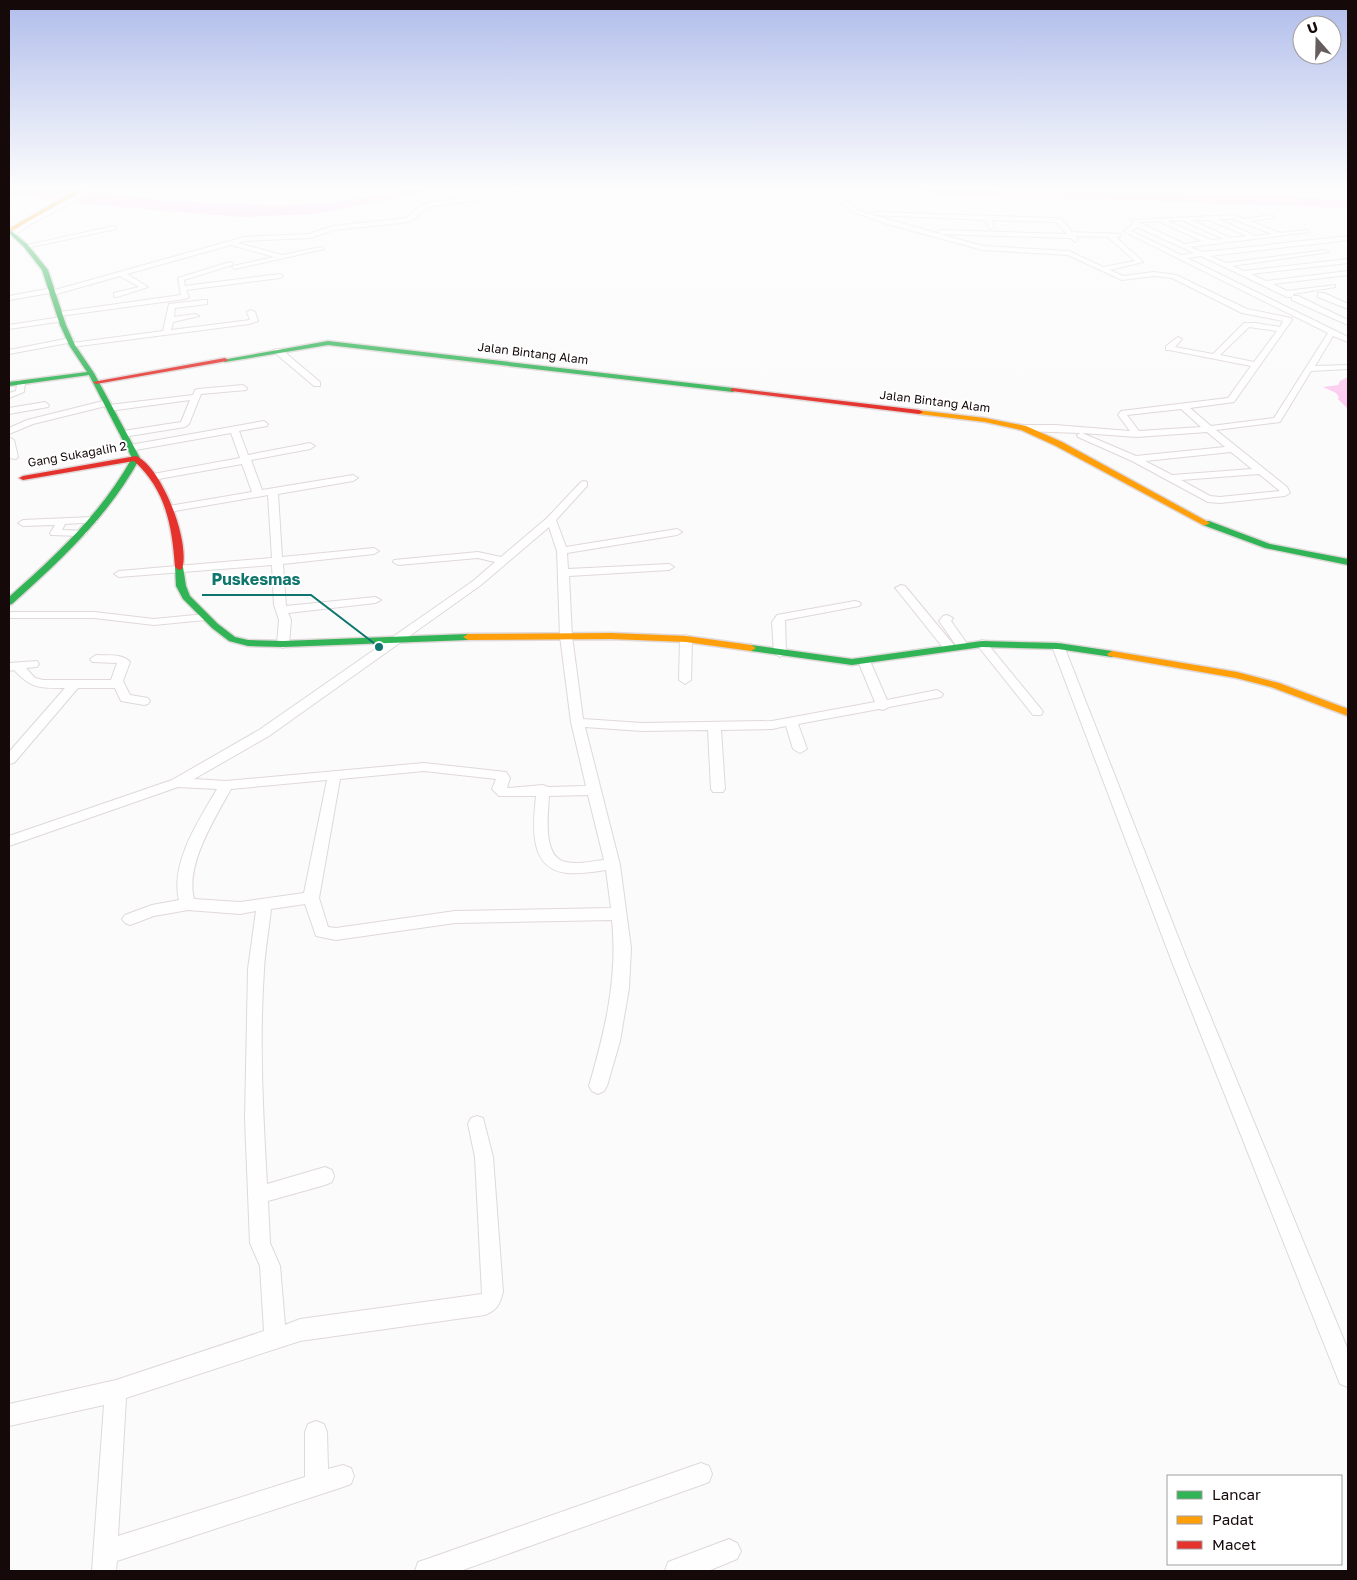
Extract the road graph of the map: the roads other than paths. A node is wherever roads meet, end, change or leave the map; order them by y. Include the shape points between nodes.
1 (37, 260) edge
2 (172, 260) edge
3 (222, 260) edge
4 (270, 260) edge
5 (1083, 260) edge
6 (1137, 260) edge
7 (1185, 260) edge
8 (1217, 260) edge
9 (1262, 260) edge
10 (1348, 261) edge
11 (1227, 264) junction
12 (233, 265) junction
13 (1160, 266) dead end
14 (1102, 269) junction
15 (1348, 273) edge
16 (121, 274) junction
17 (1247, 274) junction
18 (280, 276) dead end
19 (1174, 276) junction
20 (1220, 277) junction
21 (247, 280) junction
22 (1266, 283) junction
23 (1334, 286) dead end
24 (253, 287) dead end
25 (183, 288) junction
26 (52, 290) junction
27 (117, 295) dead end
28 (1291, 295) junction
29 (1321, 295) dead end
30 (9, 296) edge
31 (186, 300) junction
32 (204, 302) dead end
33 (1348, 307) edge
34 (251, 312) dead end
35 (60, 316) junction
36 (195, 316) dead end
37 (169, 320) junction
38 (1347, 322) edge
39 (1317, 325) junction
40 (9, 327) edge
41 (1281, 329) junction
42 (168, 332) junction
43 (1332, 332) junction
44 (1178, 339) dead end
45 (1348, 340) edge
46 (71, 343) junction
47 (278, 350) junction
48 (9, 352) edge
49 (1214, 357) junction
50 (1258, 365) junction
51 (1348, 367) edge
52 (1310, 369) junction
53 (92, 375) junction
54 (9, 380) edge
55 (21, 382) junction
56 (9, 384) edge
57 (317, 384) dead end
58 (242, 388) dead end
59 (9, 396) edge
60 (196, 397) junction
61 (45, 405) dead end
62 (108, 405) junction
63 (1184, 408) junction
64 (9, 411) edge
65 (264, 424) dead end
66 (1023, 428) junction
67 (234, 429) junction
68 (1207, 429) junction
69 (1071, 430) junction
70 (9, 431) edge
71 (123, 434) junction
72 (1137, 434) junction
73 (9, 440) edge
74 (310, 446) dead end
75 (130, 448) junction
76 (1232, 450) junction
77 (12, 457) dead end
78 (136, 458) junction
79 (246, 459) junction
80 (1135, 459) junction
81 (1260, 471) junction
82 (153, 477) junction
83 (23, 478) dead end
84 (353, 478) dead end
85 (1173, 478) junction
86 (584, 484) dead end
87 (273, 492) junction
88 (258, 494) junction
89 (169, 509) junction
90 (93, 520) junction
91 (551, 520) junction
92 (62, 521) junction
93 (23, 523) dead end
94 (677, 532) dead end
95 (82, 533) junction
96 (374, 550) dead end
97 (562, 551) junction
98 (278, 561) junction
99 (503, 561) junction
100 (398, 562) dead end
101 (1348, 562) edge
102 (669, 567) dead end
103 (179, 570) junction
104 (564, 573) junction
105 (119, 574) dead end
106 (901, 588) dead end
107 (10, 599) edge
108 (375, 600) dead end
109 (855, 604) dead end
110 (283, 610) junction
111 (9, 615) edge
112 (204, 617) junction
113 (947, 618) dead end
114 (566, 636) junction
115 (399, 639) junction
116 (686, 640) junction
117 (283, 644) junction
118 (982, 644) junction
119 (962, 645) junction
120 (1058, 646) junction
121 (949, 647) junction
122 (780, 653) junction
123 (96, 659) dead end
124 (864, 661) junction
125 (33, 664) dead end
126 (13, 666) edge
127 (685, 680) dead end
128 (116, 684) junction
129 (74, 685) junction
130 (938, 694) dead end
131 (144, 701) dead end
132 (883, 706) junction
133 (1037, 712) dead end
134 (1348, 713) edge
135 (577, 722) junction
136 (791, 722) junction
137 (714, 727) junction
138 (800, 749) dead end
139 (9, 760) edge
140 (334, 777) junction
141 (178, 783) junction
142 (226, 785) junction
143 (718, 789) dead end
144 (543, 790) junction
145 (595, 790) junction
146 (9, 841) edge
147 (613, 865) junction
148 (311, 898) junction
149 (188, 904) junction
150 (264, 906) junction
151 (620, 914) junction
152 (130, 919) dead end
153 (598, 1086) dead end
154 (477, 1124) dead end
155 (325, 1176) dead end
156 (257, 1195) junction
157 (275, 1338) junction
158 (1348, 1376) edge
159 (116, 1391) junction
160 (9, 1415) edge
161 (316, 1432) dead end
162 (701, 1474) dead end
163 (343, 1476) dead end
164 (317, 1484) junction
165 (729, 1550) dead end
166 (104, 1562) edge
167 (467, 1564) edge
168 (427, 1571) edge
169 (677, 1571) edge

1 - 26 street via 45,270
2 - 16 street
3 - 12 street
4 - 12 street
5 - 14 street
6 - 14 street via 1140,262
7 - 20 street
8 - 11 street
9 - 11 street
10 - 17 street
11 - 17 street
12 - 21 street
12 - 25 street via 180,279
13 - 19 street
14 - 19 street via 1122,278 1154,274
15 - 22 street
16 - 26 street
16 - 27 street via 145,286
17 - 20 street
17 - 22 street
18 - 21 street
19 - 41 street via 1248,312 1288,320
20 - 39 street
21 - 24 street
21 - 25 street
22 - 28 street
23 - 28 street
25 - 31 street
26 - 30 street
26 - 35 street
28 - 38 street
29 - 33 street
31 - 32 street
31 - 35 street
31 - 37 street via 172,306
34 - 42 street via 252,322
35 - 40 street
35 - 46 street
36 - 37 street
37 - 42 street
38 - 39 street
39 - 43 street
41 - 49 street via 1247,325
41 - 50 street
42 - 46 street
43 - 45 street
43 - 52 street, Jalan Bintang Alam
44 - 49 street via 1170,348
46 - 48 street
46 - 53 street
47 - 53 street, Jalan Bintang Alam
47 - 57 street
47 - 66 street, Jalan Bintang Alam via 325,343 344,344 984,420
49 - 50 street
50 - 63 street via 1231,400
51 - 52 street
52 - 68 street, Jalan Bintang Alam via 1277,420
53 - 54 street
53 - 55 street
53 - 62 street
55 - 56 street
55 - 59 street via 20,392
58 - 60 street via 200,392
60 - 62 street
60 - 71 street via 185,424
61 - 64 street
62 - 70 street via 30,422
62 - 71 street
63 - 68 street
63 - 72 street via 1124,413 1122,415
65 - 67 street
66 - 69 street, Jalan Bintang Alam
66 - 101 street via 1193,517 1272,547
67 - 75 street
67 - 79 street
68 - 72 street, Jalan Bintang Alam
68 - 76 street
69 - 72 street, Jalan Bintang Alam
69 - 80 street
71 - 75 street
73 - 77 street
74 - 79 street
75 - 78 street
76 - 80 street
76 - 81 street
78 - 82 street
78 - 83 street, Gang Sukagalih 2
78 - 90 street via 127,477
79 - 82 street
79 - 88 street
80 - 85 street
81 - 85 street
81 - 85 street via 1285,492 1213,500 1201,497
82 - 89 street
84 - 87 street
86 - 91 street
87 - 88 street
87 - 98 street
88 - 89 street
89 - 103 street via 175,526
90 - 92 street
90 - 95 street
91 - 97 street
91 - 99 street
92 - 93 street
92 - 95 street via 55,534
94 - 97 street
95 - 107 street
96 - 98 street
97 - 104 street
98 - 103 street
98 - 110 street
99 - 100 street via 478,555
99 - 115 street
102 - 104 street
103 - 105 street
103 - 112 street via 186,596
104 - 114 street
106 - 121 street
108 - 110 street
109 - 122 street via 781,618 778,622
110 - 117 street
111 - 112 street via 94,615 154,622
112 - 117 street via 232,639
113 - 119 street via 945,621
114 - 115 street
114 - 116 street
114 - 135 street
115 - 117 street
115 - 141 street via 264,733
116 - 122 street
116 - 127 street
118 - 119 street
118 - 120 street
118 - 133 street
119 - 121 street
120 - 134 street via 1150,658 1237,675 1275,685
120 - 158 street via 1180,962
121 - 124 street
122 - 124 street
123 - 128 street via 124,662
124 - 132 street
125 - 126 street
126 - 129 street via 31,681
128 - 129 street
128 - 131 street via 122,685 125,698
129 - 139 street
130 - 132 street
132 - 136 street
135 - 137 street via 642,727
135 - 145 street
136 - 137 street
136 - 138 street
137 - 143 street
140 - 142 street
140 - 144 street via 424,767 501,775 500,789 504,793
140 - 148 street
141 - 142 street
141 - 146 street
142 - 149 street via 193,852 183,887
144 - 145 street
144 - 147 street via 541,832 543,849 551,862 562,867
145 - 147 street
147 - 151 street
148 - 150 street
148 - 151 street via 322,932 326,934 455,917
149 - 150 street via 240,908
149 - 152 street
150 - 156 street via 254,1019
151 - 153 street via 622,988
154 - 157 street via 488,1199 494,1292 491,1300 485,1305 300,1330
155 - 156 street
156 - 157 street via 260,1244 270,1266
157 - 159 street
159 - 160 street
159 - 166 street
161 - 164 street
162 - 167 street
163 - 164 street
164 - 166 street
165 - 169 street
167 - 168 street

